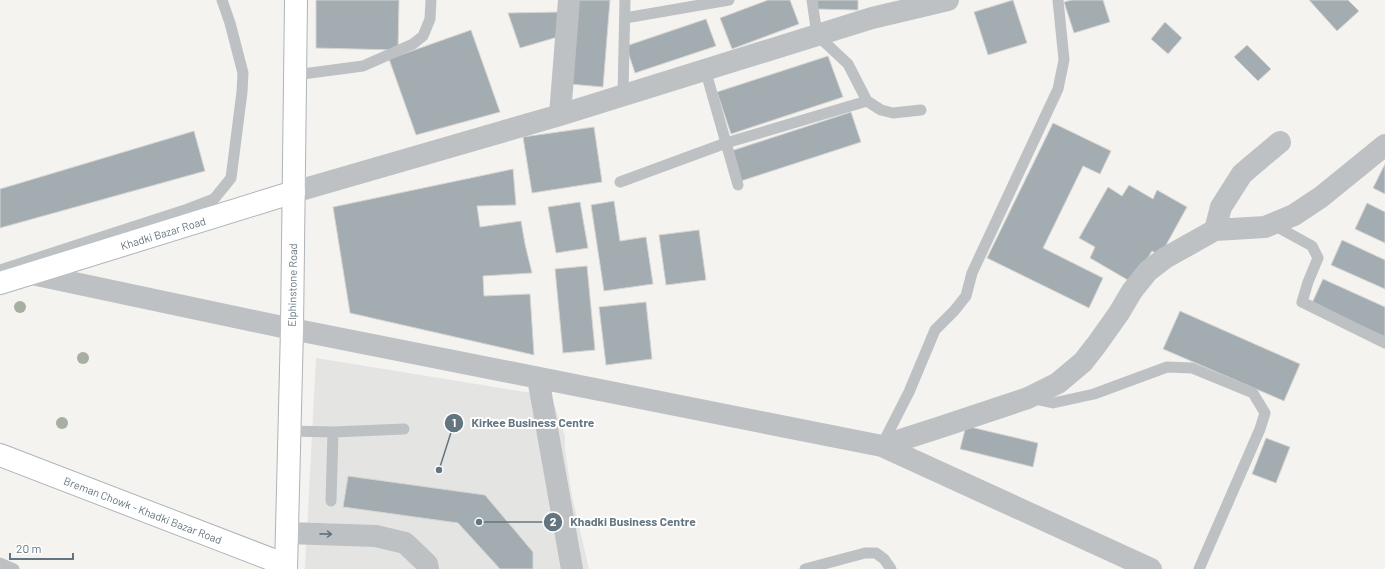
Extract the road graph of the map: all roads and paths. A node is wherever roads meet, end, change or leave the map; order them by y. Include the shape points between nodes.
1 (222, 0) edge
2 (296, 0) edge
3 (431, 0) edge
4 (569, 0) edge
5 (626, 0) edge
6 (728, 0) edge
7 (812, 0) edge
8 (948, 0) edge
9 (1058, 0) edge
10 (873, 9) edge
11 (625, 18) junction
12 (817, 35) junction
13 (705, 69) junction
14 (295, 76) junction
15 (623, 95) junction
16 (866, 101) junction
17 (922, 110) dead end
18 (560, 115) junction
19 (1280, 142) dead end
20 (726, 143) junction
21 (1385, 145) edge
22 (620, 182) dead end
23 (738, 185) dead end
24 (294, 192) junction
25 (1272, 224) junction
26 (1214, 230) junction
27 (0, 270) edge
28 (32, 274) junction
29 (0, 284) edge
30 (292, 329) junction
31 (1385, 343) edge
32 (538, 378) junction
33 (1028, 398) junction
34 (404, 429) dead end
35 (290, 431) junction
36 (333, 432) junction
37 (882, 446) junction
38 (0, 455) edge
39 (331, 501) dead end
40 (287, 534) junction
41 (0, 563) edge
42 (286, 567) edge
43 (14, 569) edge
44 (428, 569) edge
45 (572, 569) edge
46 (805, 569) edge
47 (890, 569) edge
48 (1151, 569) edge
49 (1199, 569) edge

1 - 27 lane via 243,73 231,178 222,190 214,199 188,209
2 - 14 main road, Elphinstone Road
3 - 14 lane via 430,19 423,36 413,44 363,66
4 - 18 street
5 - 11 lane
6 - 11 lane
7 - 12 lane
8 - 10 street
9 - 37 lane via 1064,60 1058,88 972,273 966,296 935,330 909,392
10 - 12 street
11 - 15 lane
12 - 13 street
12 - 16 lane via 848,64
13 - 15 street
13 - 20 lane
14 - 24 main road, Elphinstone Road
15 - 18 street
16 - 17 lane via 881,110 893,113
16 - 20 lane
18 - 24 street
19 - 26 street via 1242,174 1221,207
20 - 22 lane
20 - 23 lane
21 - 25 street via 1294,216
24 - 28 main road, Khadki Bazar Road
24 - 30 main road, Elphinstone Road
25 - 26 street via 1265,227
25 - 31 lane via 1312,246 1318,258 1302,302
26 - 33 street via 1165,258 1148,271 1083,362 1058,383
28 - 29 main road, Khadki Bazar Road
28 - 30 street, Khadki Bazar Road
30 - 32 street, Khadki Bazar Road
30 - 35 main road, Elphinstone Road
32 - 37 street, Khadki Bazar Road
32 - 45 street
33 - 37 street
33 - 49 lane via 1053,403 1094,394 1167,367 1192,368 1253,393 1265,412 1260,429
34 - 36 lane
35 - 36 lane
35 - 40 main road, Elphinstone Road
36 - 39 lane
37 - 48 street, Khadki Bazar Road
38 - 42 main road, Breman Chowk - Khadki Bazar Road
40 - 42 main road, Elphinstone Road
40 -> 44 street via 376,536 405,543 427,564
41 - 43 lane
46 - 47 lane via 866,553 876,553 884,559

